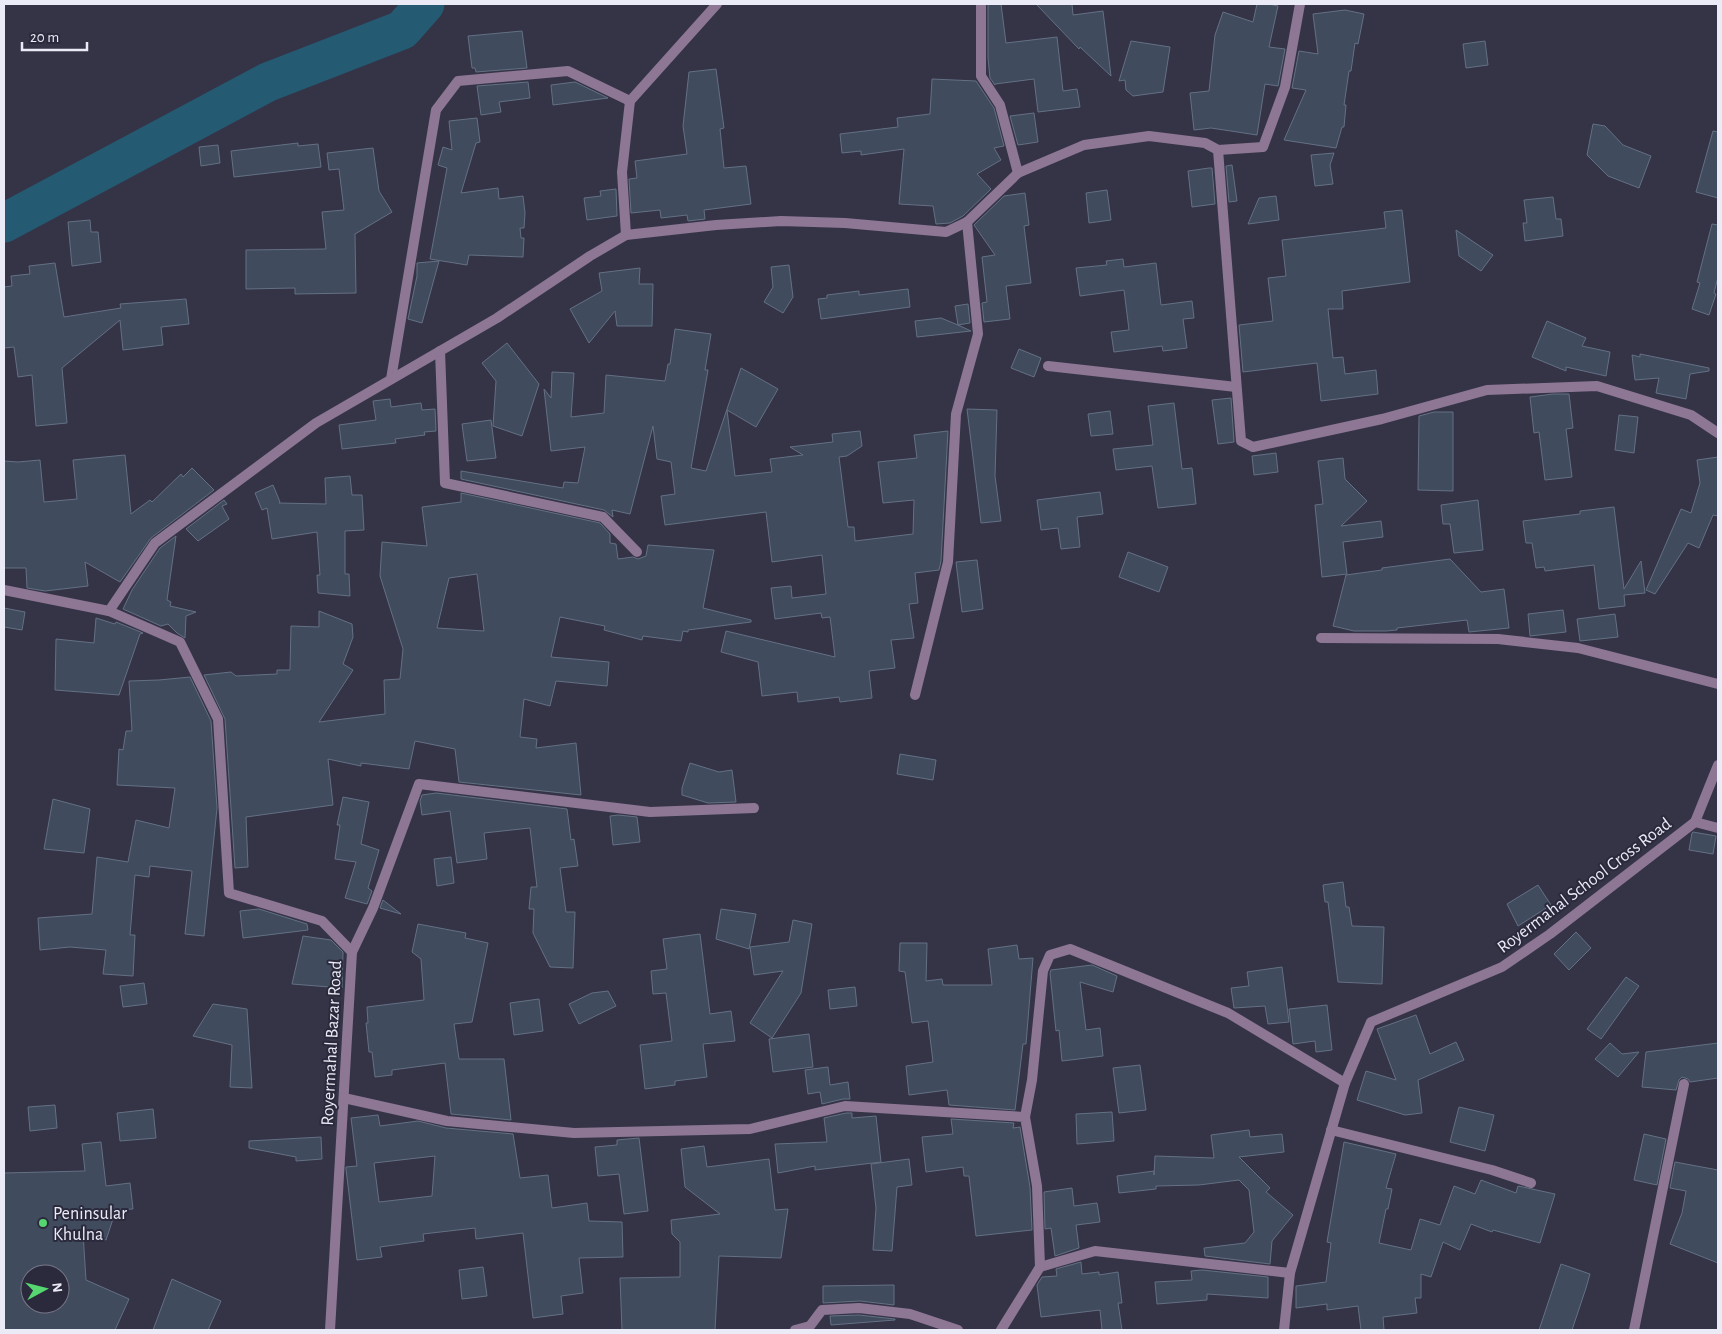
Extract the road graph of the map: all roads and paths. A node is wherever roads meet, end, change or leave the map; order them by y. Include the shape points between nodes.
1 (717, 4) edge
2 (981, 4) edge
3 (1300, 4) edge
4 (630, 101) junction
5 (1218, 150) junction
6 (1018, 173) junction
7 (967, 222) junction
8 (626, 235) junction
9 (440, 351) junction
10 (1048, 366) dead end
11 (391, 379) junction
12 (1236, 387) junction
13 (1718, 433) edge
14 (637, 552) dead end
15 (4, 590) edge
16 (109, 611) junction
17 (1321, 638) dead end
18 (1718, 684) edge
19 (915, 695) dead end
20 (1718, 765) edge
21 (754, 808) dead end
22 (1695, 822) junction
23 (1718, 828) edge
24 (352, 952) junction
25 (1345, 1083) junction
26 (1684, 1084) dead end
27 (344, 1098) junction
28 (1025, 1117) junction
29 (1331, 1130) junction
30 (1532, 1183) dead end
31 (1040, 1267) junction
32 (1290, 1273) junction
33 (330, 1330) edge
34 (795, 1330) edge
35 (958, 1330) edge
36 (1001, 1330) edge
37 (1284, 1330) edge
38 (1634, 1330) edge

1 - 4 street
2 - 6 street via 981,76 1000,105
3 - 5 street via 1285,86 1263,146
4 - 8 street via 622,172
4 - 11 street via 568,71 458,81 436,110
5 - 6 street via 1205,143 1149,136 1084,145
5 - 12 street
6 - 7 street
7 - 8 street via 946,232 781,221
7 - 19 street via 978,334 956,414 948,562
8 - 9 street
9 - 11 street
9 - 14 street via 445,483 603,517
10 - 12 street
11 - 16 street via 316,423 155,543
12 - 13 street via 1241,441 1252,448 1382,420 1487,390 1596,386 1691,415
15 - 16 street, Royermahal Bazar Road
16 - 24 street, Royermahal Bazar Road via 180,642 218,719 229,893 322,921
17 - 18 street via 1498,640 1578,648
20 - 22 street, Royermahal School Cross Road
21 - 24 street via 650,812 419,784 373,908
22 - 23 street
22 - 25 street, Royermahal School Cross Road via 1502,967 1371,1022
24 - 27 street, Royermahal Bazar Road
25 - 28 street via 1228,1013 1070,949 1050,954 1044,971
25 - 29 street, Royermahal School Cross Road
26 - 38 street
27 - 28 street via 447,1121 574,1132 750,1129 845,1106
27 - 33 street, Royermahal Bazar Road
28 - 31 street via 1037,1186
29 - 30 street
29 - 32 street, Royermahal School Cross Road
31 - 32 street via 1095,1251
31 - 36 street
32 - 37 street, Royermahal School Cross Road
34 - 35 street via 810,1326 822,1310 859,1308 910,1314

